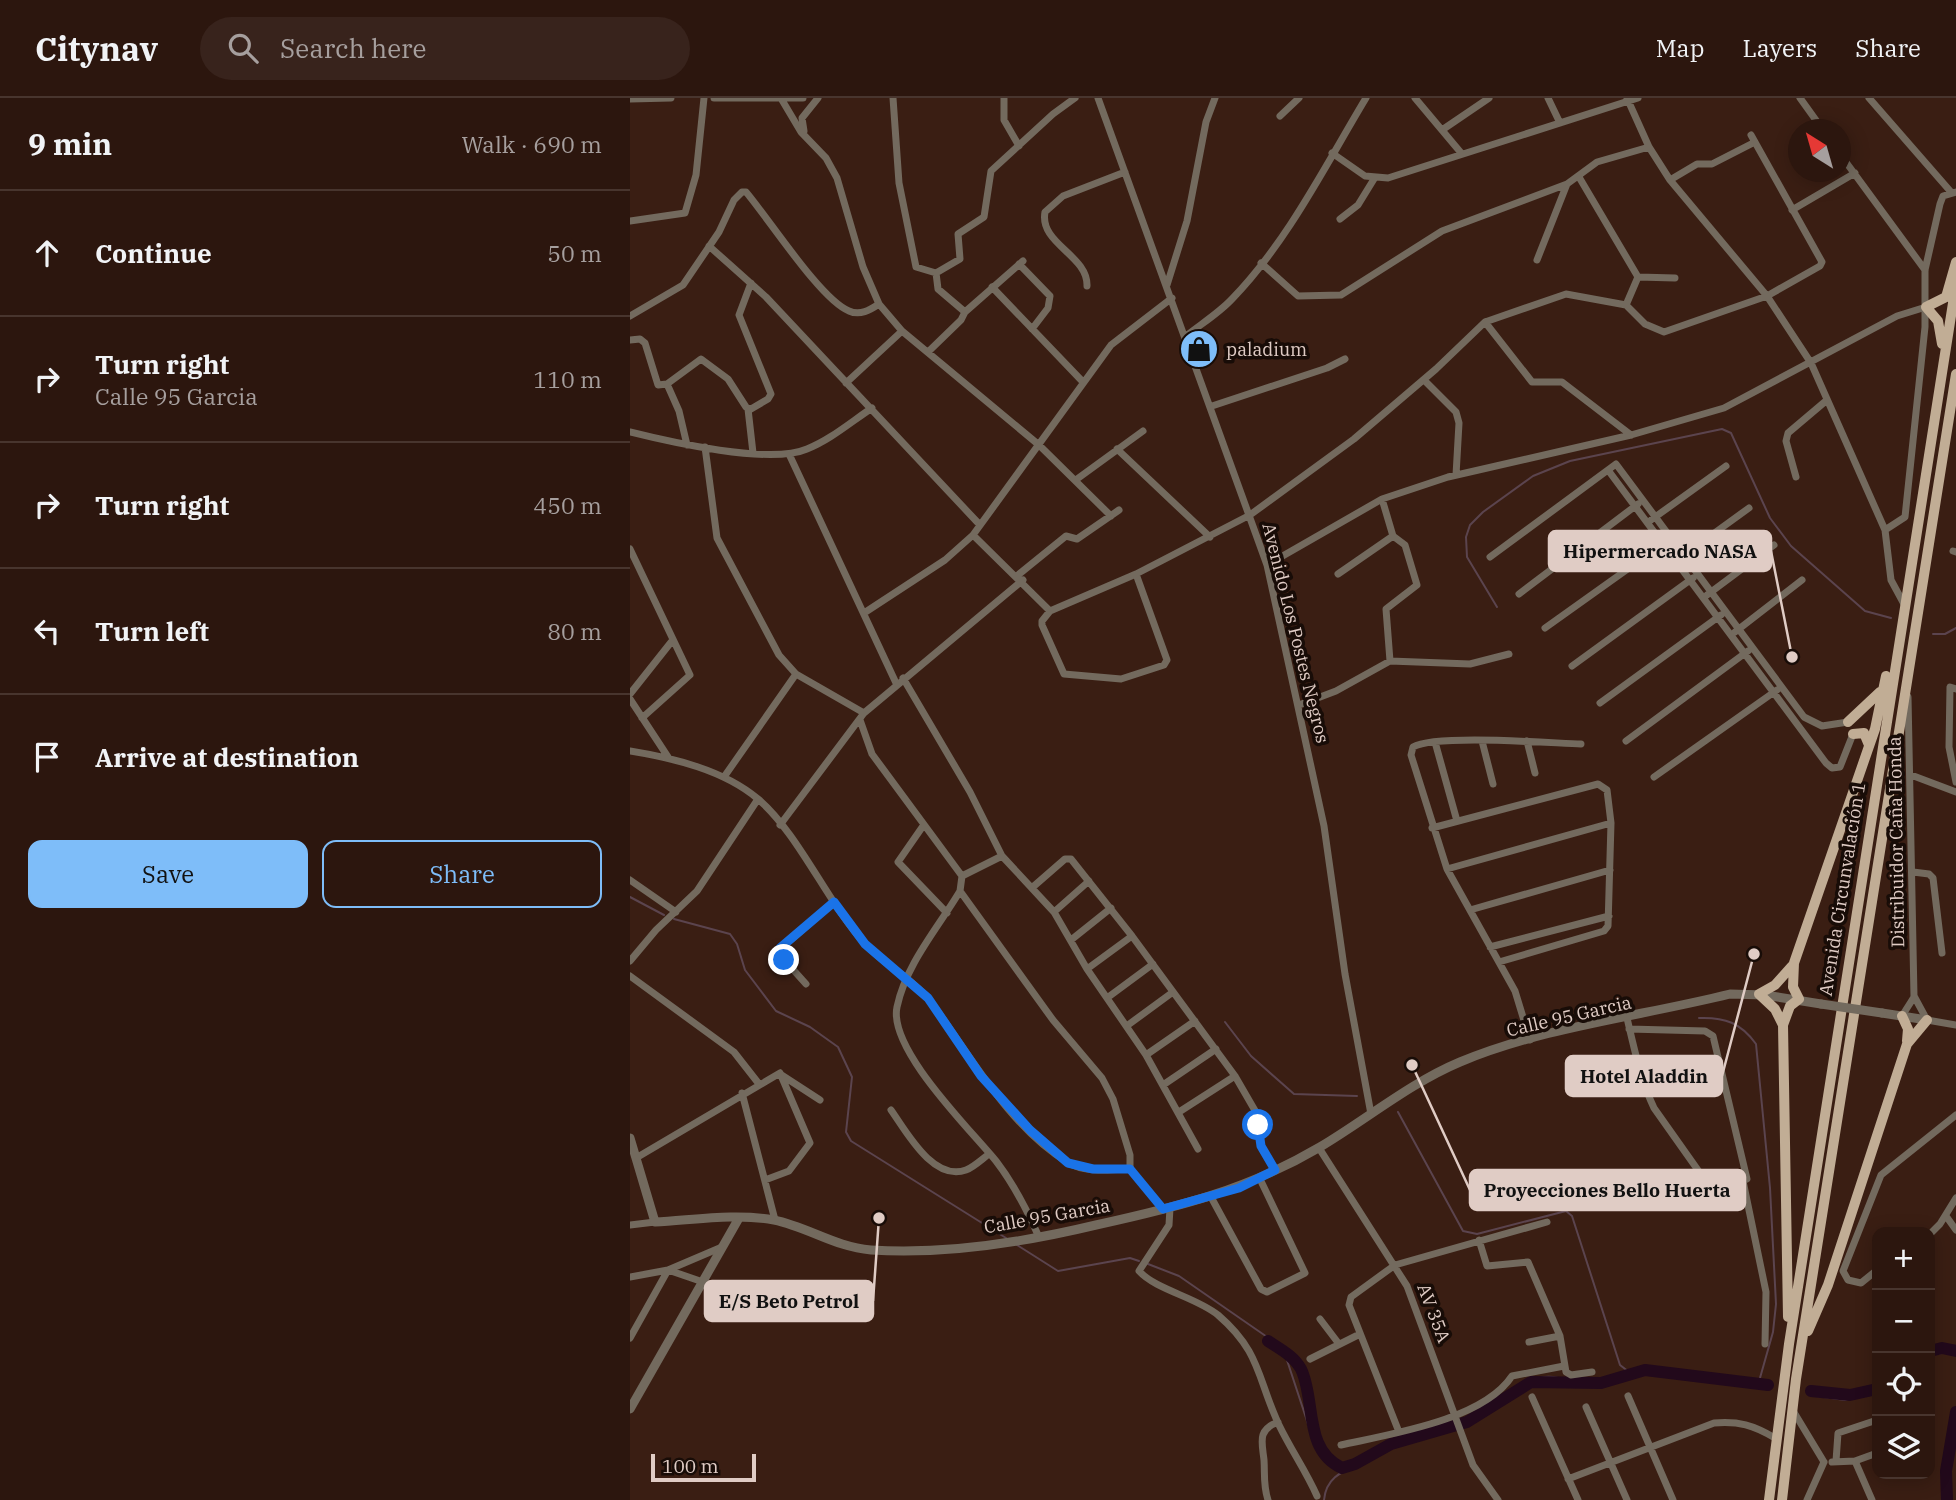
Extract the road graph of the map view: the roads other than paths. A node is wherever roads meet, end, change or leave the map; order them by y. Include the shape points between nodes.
1 (671, 98) edge
2 (704, 98) edge
3 (714, 98) edge
4 (803, 98) edge
5 (818, 98) edge
6 (893, 98) edge
7 (1004, 98) edge
8 (1075, 98) edge
9 (1098, 98) edge
10 (1215, 98) edge
11 (1298, 98) edge
12 (1366, 98) edge
13 (1415, 98) edge
14 (1489, 98) edge
15 (1548, 98) edge
16 (1638, 98) edge
17 (1800, 98) edge
18 (1869, 98) edge
19 (630, 99) edge
20 (782, 100) junction
21 (1628, 100) edge
22 (1280, 116) dead end
23 (1815, 119) edge
24 (1560, 123) junction
25 (1442, 130) junction
26 (807, 138) junction
27 (1019, 146) junction
28 (1649, 147) junction
29 (1332, 153) junction
30 (1462, 154) junction
31 (1851, 168) edge
32 (1125, 172) junction
33 (1855, 173) junction
34 (1579, 177) junction
35 (1374, 179) junction
36 (1670, 180) junction
37 (1567, 184) junction
38 (1953, 192) edge
39 (1792, 210) junction
40 (1340, 219) dead end
41 (630, 221) edge
42 (709, 246) junction
43 (1537, 260) dead end
44 (1956, 262) edge
45 (1261, 263) junction
46 (1925, 270) junction
47 (936, 273) junction
48 (1638, 277) junction
49 (1675, 278) dead end
50 (751, 283) junction
51 (1956, 284) edge
52 (1087, 286) dead end
53 (1167, 286) junction
54 (992, 287) junction
55 (1767, 296) junction
56 (1172, 298) junction
57 (879, 304) junction
58 (1626, 305) junction
59 (1926, 307) junction
60 (965, 312) junction
61 (630, 316) edge
62 (1485, 323) junction
63 (1032, 329) junction
64 (902, 331) junction
65 (1186, 336) junction
66 (630, 340) edge
67 (928, 352) junction
68 (1345, 359) dead end
69 (1811, 363) junction
70 (1943, 364) junction
71 (1956, 376) edge
72 (1424, 380) junction
73 (1083, 382) junction
74 (846, 383) junction
75 (667, 384) junction
76 (1828, 400) junction
77 (1212, 406) junction
78 (872, 408) junction
79 (748, 409) junction
80 (1143, 431) dead end
81 (630, 432) edge
82 (1631, 435) junction
83 (687, 445) junction
84 (1039, 445) junction
85 (705, 447) junction
86 (1117, 449) junction
87 (753, 453) junction
88 (789, 454) junction
89 (1726, 466) dead end
90 (1608, 470) junction
91 (1456, 475) junction
92 (1796, 477) dead end
93 (1077, 479) junction
94 (1629, 482) junction
95 (1621, 487) junction
96 (1382, 499) junction
97 (1643, 500) junction
98 (1635, 506) junction
99 (1749, 508) dead end
100 (1119, 510) dead end
101 (1250, 515) junction
102 (1111, 516) junction
103 (1651, 520) junction
104 (980, 525) junction
105 (1885, 530) junction
106 (974, 535) junction
107 (1393, 536) junction
108 (1210, 537) junction
109 (1667, 541) junction
110 (1774, 545) dead end
111 (630, 549) edge
112 (1490, 557) dead end
113 (1680, 558) junction
114 (1267, 565) junction
115 (1339, 574) dead end
116 (1136, 575) junction
117 (1694, 577) junction
118 (1020, 578) junction
119 (1802, 580) dead end
120 (1519, 594) dead end
121 (1707, 595) junction
122 (1904, 604) junction
123 (1050, 611) junction
124 (863, 613) junction
125 (1721, 615) junction
126 (1545, 628) dead end
127 (1900, 628) junction
128 (1734, 632) junction
129 (672, 641) junction
130 (1749, 651) junction
131 (1509, 654) dead end
132 (1390, 661) junction
133 (1572, 666) dead end
134 (796, 674) junction
135 (900, 681) junction
136 (1907, 686) junction
137 (1884, 687) junction
138 (1956, 689) edge
139 (1777, 690) junction
140 (630, 694) edge
141 (630, 699) edge
142 (1600, 703) dead end
143 (1299, 705) junction
144 (862, 717) junction
145 (642, 718) junction
146 (1848, 722) joint
147 (1853, 734) joint
148 (1482, 741) junction
149 (1527, 741) junction
150 (1626, 741) dead end
151 (1435, 742) junction
152 (1581, 744) dead end
153 (1869, 745) junction
154 (630, 751) edge
155 (668, 757) junction
156 (1535, 773) dead end
157 (1911, 775) junction
158 (1654, 777) dead end
159 (724, 778) junction
160 (1956, 782) edge
161 (1493, 784) dead end
162 (1956, 792) edge
163 (758, 799) junction
164 (1457, 821) junction
165 (1611, 823) junction
166 (780, 825) junction
167 (922, 826) junction
168 (1432, 828) junction
169 (1002, 856) junction
170 (1447, 869) junction
171 (1610, 870) junction
172 (1913, 873) junction
173 (962, 876) junction
174 (630, 880) edge
175 (1089, 881) junction
176 (1034, 886) junction
177 (960, 891) junction
178 (834, 902) junction
179 (1111, 908) junction
180 (1469, 910) junction
181 (676, 912) junction
182 (1055, 912) junction
183 (947, 914) junction
184 (1609, 916) junction
185 (1132, 936) junction
186 (1071, 940) junction
187 (1490, 947) junction
188 (1942, 953) dead end
189 (630, 961) edge
190 (1499, 962) junction
191 (1794, 963) junction
192 (1153, 964) junction
193 (1087, 969) junction
194 (630, 976) edge
195 (905, 979) junction
196 (806, 984) dead end
197 (1173, 992) junction
198 (1759, 994) junction
199 (1914, 996) junction
200 (1107, 998) junction
201 (1799, 999) junction
202 (1902, 1016) junction
203 (1627, 1018) junction
204 (1927, 1020) junction
205 (1195, 1021) junction
206 (1128, 1025) junction
207 (1783, 1025) junction
208 (1956, 1026) edge
209 (1629, 1029) junction
210 (1530, 1040) junction
211 (1907, 1044) junction
212 (1216, 1049) junction
213 (1146, 1055) junction
214 (780, 1073) junction
215 (1235, 1076) junction
216 (759, 1084) junction
217 (1163, 1085) junction
218 (742, 1094) junction
219 (820, 1100) dead end
220 (891, 1110) dead end
221 (1179, 1112) junction
222 (1371, 1114) junction
223 (1956, 1115) edge
224 (630, 1138) edge
225 (1318, 1148) junction
226 (1198, 1149) dead end
227 (989, 1154) junction
228 (636, 1158) junction
229 (1130, 1169) junction
230 (1275, 1170) junction
231 (1260, 1179) junction
232 (765, 1180) junction
233 (1743, 1181) junction
234 (1211, 1197) junction
235 (1956, 1198) edge
236 (1166, 1208) junction
237 (1946, 1216) junction
238 (739, 1218) junction
239 (775, 1220) junction
240 (655, 1222) junction
241 (1547, 1222) dead end
242 (630, 1225) edge
243 (1935, 1228) edge
244 (1956, 1230) edge
245 (1038, 1235) junction
246 (1479, 1240) junction
247 (723, 1246) junction
248 (1395, 1265) junction
249 (668, 1270) junction
250 (1872, 1274) edge
251 (630, 1278) edge
252 (702, 1282) junction
253 (1320, 1319) dead end
254 (1360, 1334) junction
255 (1560, 1336) junction
256 (630, 1338) edge
257 (1529, 1342) dead end
258 (1765, 1344) dead end
259 (1789, 1344) junction
260 (1339, 1345) junction
261 (1802, 1347) junction
262 (1310, 1359) dead end
263 (1564, 1366) junction
264 (1592, 1372) dead end
265 (1628, 1396) dead end
266 (1532, 1397) dead end
267 (1586, 1407) dead end
268 (1792, 1408) junction
269 (630, 1409) edge
270 (1456, 1418) junction
271 (1278, 1422) junction
272 (1872, 1422) edge
273 (1399, 1432) junction
274 (1774, 1438) junction
275 (1341, 1445) dead end
276 (1649, 1447) junction
277 (1872, 1454) edge
278 (1836, 1461) junction
279 (1855, 1461) junction
280 (1610, 1462) junction
281 (1824, 1462) junction
282 (1568, 1479) junction
283 (1317, 1496) dead end
284 (1767, 1497) edge
285 (1268, 1500) edge
286 (1498, 1500) edge
287 (1578, 1500) edge
288 (1627, 1500) edge
289 (1673, 1500) edge
290 (1782, 1500) edge
291 (1807, 1500) edge
292 (1872, 1500) edge

1 - 19 street
2 - 41 street via 696,175 685,213
3 - 20 street
4 - 20 street
5 - 26 street via 802,118
6 - 47 street via 899,183 916,267
7 - 27 street via 1004,120
8 - 27 street
9 - 32 street, Avenido Los Postes Negros
10 - 53 street
11 - 22 street
12 - 29 street
13 - 25 street
14 - 25 street
15 - 24 street
16 - 21 street
17 - 23 street
18 - 38 street
20 - 26 street
21 - 24 street
21 - 28 street
24 - 30 street
25 - 30 street
26 - 57 street via 837,178
27 - 47 street via 991,171 984,218 958,234 960,260
28 - 34 street via 1597,162
28 - 36 street
29 - 35 street
29 - 45 street
30 - 35 street
31 - 33 street
32 - 52 street via 1063,196 1045,212 1046,228 1083,270
32 - 53 street, Avenido Los Postes Negros
33 - 39 street
33 - 46 street
34 - 37 street
34 - 48 street
35 - 40 street via 1358,205
36 - 39 street via 1697,164 1712,164 1753,139
36 - 55 street
37 - 43 street
37 - 45 street via 1442,232 1336,296 1298,296
38 - 46 street via 1940,204
39 - 55 street via 1821,264
42 - 50 street
42 - 57 street via 734,201 746,192 830,298 850,312 865,313
42 - 61 street via 683,285
44 - 59 main road via 1946,297
45 - 65 street via 1232,300
46 - 59 street
47 - 60 street via 939,289
48 - 49 street
48 - 58 street
50 - 74 street
50 - 79 street via 739,315 771,394
51 - 70 main road, Avenida Circunvalación 1
53 - 56 street, Avenido Los Postes Negros
54 - 60 street
54 - 63 street
54 - 63 street via 1021,262 1050,296 1048,308
55 - 58 street via 1664,332 1645,324
55 - 69 street
56 - 65 street, Avenido Los Postes Negros
56 - 73 street via 1111,345
57 - 64 street
58 - 62 street via 1561,294
59 - 69 street via 1897,316
59 - 70 main road via 1938,321
59 - 105 street via 1905,517
60 - 67 street
62 - 72 street
62 - 82 street via 1532,382 1562,382
63 - 73 street
64 - 67 street
64 - 74 street
65 - 77 street, Avenido Los Postes Negros
66 - 75 street via 645,343 656,383
67 - 84 street
68 - 77 street
69 - 76 street
69 - 82 street via 1724,408
70 - 122 main road, Avenida Circunvalación 1
71 - 136 main road, Avenida Circunvalación 1
72 - 91 street via 1456,412
72 - 101 street via 1354,439
73 - 84 street
74 - 78 street
75 - 79 street via 697,360 706,360 727,379
75 - 83 street
76 - 92 street via 1788,433
76 - 105 street
77 - 101 street, Avenido Los Postes Negros
78 - 88 street via 807,450
78 - 104 street
79 - 87 street
80 - 86 street
81 - 83 street
82 - 91 street
83 - 85 street
84 - 93 street
84 - 104 street
85 - 87 street
85 - 134 street via 717,538 779,655
86 - 93 street
86 - 108 street
87 - 88 street
88 - 124 street
89 - 103 street
90 - 94 street via 1616,464
90 - 95 street
90 - 112 street
91 - 96 street
93 - 102 street
94 - 95 street
94 - 97 street
95 - 98 street
96 - 107 street
96 - 114 street
97 - 98 street
97 - 103 street
98 - 103 street
98 - 120 street
99 - 113 street
100 - 102 street
101 - 108 street
101 - 114 street, Avenido Los Postes Negros
102 - 118 street via 1077,539 1066,536
103 - 109 street
104 - 106 street
105 - 122 street via 1891,580
106 - 118 street
106 - 124 street via 945,560
107 - 115 street
107 - 132 street via 1405,545 1417,585 1387,609
108 - 116 street
109 - 113 street
109 - 126 street
110 - 121 street
111 - 129 street
113 - 117 street
114 - 143 street, Avenido Los Postes Negros
116 - 123 street
116 - 123 street via 1167,660 1164,665 1121,679 1064,674 1042,625
117 - 121 street
117 - 133 street
118 - 123 street
118 - 135 street
119 - 128 street
121 - 125 street
122 - 127 main road, Avenida Circunvalación 1
124 - 135 street
125 - 128 street
125 - 142 street
127 - 137 main road
127 - 259 main road, Avenida Circunvalación 1
128 - 130 street
129 - 140 street
129 - 145 street via 690,676
130 - 139 street
130 - 150 street
131 - 132 street via 1470,664
132 - 143 street via 1336,691
134 - 144 street
134 - 159 street
135 - 144 street
135 - 169 street via 970,792
136 - 157 street, Distribuidor Caña Honda
136 - 261 main road, Avenida Circunvalación 1
137 - 146 main road
137 - 153 main road
138 - 160 street via 1950,687 1948,734
139 - 146 street via 1815,725
139 - 147 street via 1832,768 1845,760
139 - 158 street
141 - 145 street
143 - 222 street, Avenido Los Postes Negros via 1325,826 1345,974
144 - 166 street
144 - 167 street via 872,754
145 - 155 street
147 - 153 main road via 1864,733
148 - 149 street
148 - 151 street
148 - 161 street
149 - 152 street
149 - 156 street
151 - 164 street
151 - 168 street via 1418,744 1411,755
153 - 191 main road
154 - 155 street
155 - 159 street
157 - 162 street
157 - 172 street, Distribuidor Caña Honda
159 - 163 street
163 - 166 street
163 - 181 street via 697,891
164 - 165 street via 1598,784 1607,790
164 - 168 street
165 - 170 street
165 - 171 street
166 - 178 street
167 - 173 street
167 - 183 street via 898,862
168 - 170 street
169 - 173 street
169 - 176 street
170 - 180 street
171 - 180 street
171 - 184 street
172 - 188 street via 1933,878
172 - 199 street, Distribuidor Caña Honda
173 - 177 street
174 - 181 street
175 - 176 street via 1068,858
175 - 179 street
175 - 182 street
176 - 182 street
177 - 183 street
177 - 229 street via 1109,1089 1130,1155
178 - 195 street via 865,944
178 - 196 street via 779,950
179 - 185 street
179 - 186 street
180 - 187 street
181 - 189 street
182 - 186 street
183 - 195 street
184 - 187 street
184 - 190 street via 1604,931
185 - 192 street
185 - 193 street
186 - 193 street
187 - 190 street
190 - 210 street via 1519,1001
191 - 198 main road via 1787,975
191 - 201 main road via 1793,987
192 - 197 street
192 - 200 street
193 - 200 street
194 - 216 street via 734,1052
195 - 227 street via 895,1011 911,1058
195 - 229 street via 928,998 989,1085 1068,1163 1093,1169
197 - 205 street
197 - 206 street
198 - 201 street, Calle 95 Garcia
198 - 203 street, Calle 95 Garcia via 1730,994
198 - 207 main road
199 - 202 street
199 - 204 street, Distribuidor Caña Honda
200 - 206 street
201 - 202 street, Calle 95 Garcia, bridge
201 - 207 main road via 1790,1006
202 - 204 street, Calle 95 Garcia
202 - 211 main road via 1908,1029
203 - 209 street
203 - 210 street, Calle 95 Garcia
204 - 208 street
204 - 211 main road
205 - 212 street
205 - 213 street
206 - 213 street
207 - 259 main road
209 - 233 street via 1654,1108 1712,1190
209 - 233 street via 1705,1031 1713,1036 1748,1175
210 - 222 street, Calle 95 Garcia via 1459,1063
211 - 261 main road via 1828,1285
212 - 215 street
212 - 217 street
213 - 217 street
214 - 216 street
214 - 219 street
214 - 232 street via 810,1143 789,1171
215 - 221 street
215 - 230 street via 1257,1114 1261,1146
216 - 218 street
217 - 221 street
218 - 228 street
218 - 232 street
220 - 227 street via 941,1168 965,1170
221 - 226 street
222 - 225 street, Calle 95 Garcia
223 - 250 street via 1881,1175 1843,1271 1848,1280 1861,1283
224 - 228 street
225 - 230 street, Calle 95 Garcia
225 - 248 street, AV 35A
227 - 245 street
228 - 240 street
229 - 236 street
230 - 231 street, Calle 95 Garcia
231 - 234 street, Calle 95 Garcia
231 - 234 street via 1306,1273 1267,1292 1261,1289
232 - 239 street
233 - 258 street via 1766,1292
234 - 236 street, Calle 95 Garcia
235 - 237 street
236 - 245 street, Calle 95 Garcia
236 - 271 street via 1169,1225 1139,1271 1205,1306 1240,1335 1257,1361
237 - 243 street
237 - 244 street
238 - 239 street, Calle 95 Garcia
238 - 240 street, Calle 95 Garcia
238 - 247 street
239 - 245 street, Calle 95 Garcia via 838,1245 870,1250 996,1243
240 - 242 street
241 - 246 street
246 - 248 street
246 - 255 street via 1487,1266 1528,1262
247 - 249 street
247 - 252 street
248 - 254 street via 1350,1297
248 - 270 street, AV 35A
249 - 251 street
249 - 252 street
249 - 256 street
252 - 269 street
253 - 260 street
254 - 260 street
254 - 273 street
255 - 257 street
255 - 263 street
259 - 274 main road, Avenida Circunvalación 1
260 - 262 street
261 - 268 main road, Avenida Circunvalación 1
263 - 264 street via 1571,1375
263 - 270 street via 1512,1376 1502,1391
265 - 276 street
266 - 282 street
267 - 280 street
268 - 281 street
268 - 290 main road, Avenida Circunvalación 1
270 - 273 street
270 - 286 street, AV 35A via 1473,1465
271 - 283 street
271 - 285 street via 1261,1437
272 - 278 street via 1838,1433
273 - 275 street
274 - 276 street via 1740,1421 1714,1423
274 - 284 main road, Avenida Circunvalación 1
276 - 280 street
276 - 289 street
277 - 279 street
278 - 279 street
278 - 281 street
279 - 292 street
280 - 282 street
280 - 288 street
281 - 291 street
282 - 287 street

